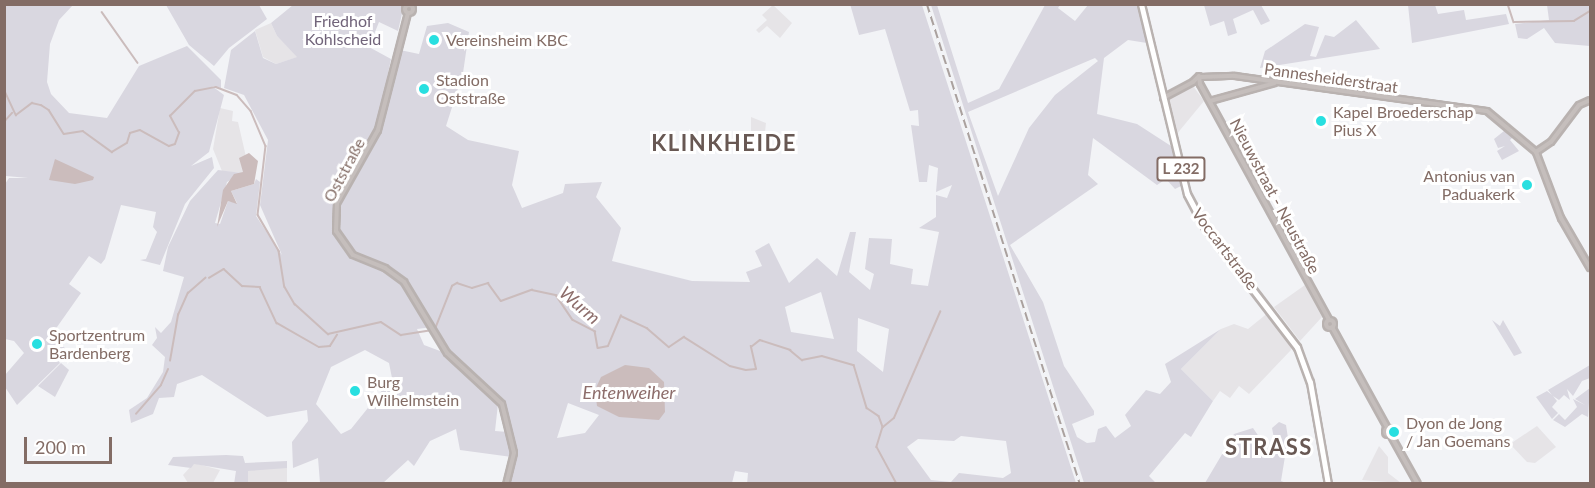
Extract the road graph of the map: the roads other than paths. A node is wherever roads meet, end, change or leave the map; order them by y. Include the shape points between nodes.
1 (1141, 4) edge
2 (409, 5) edge
3 (1201, 77) junction
4 (1194, 82) junction
5 (1276, 83) junction
6 (1200, 84) junction
7 (1163, 98) junction
8 (1210, 101) junction
9 (1589, 101) edge
10 (1536, 152) junction
11 (1590, 268) edge
12 (506, 483) edge
13 (1328, 483) edge
14 (1418, 483) edge

1 - 7 main road, Voccartstraße / L 232
2 - 12 street, Oststraße via 378,130 340,198 335,220 346,249 399,278 447,353 505,409 514,453
3 - 4 street via 1195,76
3 - 5 street, Pannesheiderstraat via 1225,75
3 - 6 street
4 - 6 street
4 - 7 street
5 - 8 street
5 - 10 street, Pannesheiderstraat via 1480,108 1512,128
6 - 8 street, Nieuwstraat - Neustraße
7 - 13 main road, Voccartstraße / L 232 via 1193,208 1300,352 1310,382
8 - 14 street, Nieuwstraat - Neustraße
9 - 10 street via 1577,108 1551,142
10 - 11 street via 1561,218

